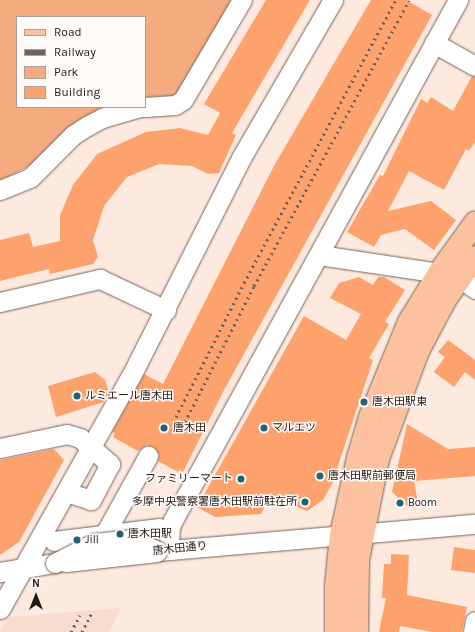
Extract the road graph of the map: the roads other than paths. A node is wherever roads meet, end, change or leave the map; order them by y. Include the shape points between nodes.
1 (242, 0) edge
2 (332, 0) edge
3 (458, 0) edge
4 (434, 43) junction
5 (475, 66) edge
6 (146, 106) edge
7 (137, 108) edge
8 (0, 190) edge
9 (475, 223) edge
10 (319, 255) junction
11 (475, 257) edge
12 (439, 273) junction
13 (467, 283) edge
14 (0, 302) edge
15 (166, 310) junction
16 (92, 447) junction
17 (0, 448) edge
18 (148, 456) dead end
19 (67, 492) junction
20 (475, 524) edge
21 (159, 528) dead end
22 (351, 534) junction
23 (104, 535) junction
24 (58, 549) junction
25 (163, 551) junction
26 (30, 567) junction
27 (0, 572) edge
28 (0, 609) edge
29 (475, 622) edge
30 (336, 632) edge
31 (357, 632) edge
32 (473, 632) edge

1 - 6 street via 183,100 175,105
2 - 15 street via 241,158
3 - 4 street
4 - 5 street
4 - 10 street
7 - 8 street via 102,118 86,126 72,135 30,178
9 - 12 main road
10 - 12 street
10 - 25 street via 173,520
11 - 13 main road
12 - 13 street
12 - 22 main road via 410,322 387,373 358,458
13 - 22 main road via 428,332 405,380
14 - 15 street via 100,279
15 - 16 street
16 - 17 street via 80,438 67,434
16 - 19 street
16 - 19 street via 110,464 91,500
18 - 23 street
19 - 26 street
20 - 22 street, 唐木田通り
21 - 23 street
22 - 25 street, 唐木田通り
22 - 30 main road via 336,586
22 - 31 main road via 357,576
23 - 24 street
24 - 25 street, 唐木田通り, bridge
24 - 26 street, 唐木田通り
26 - 27 street, 唐木田通り
26 - 28 street
29 - 32 street

